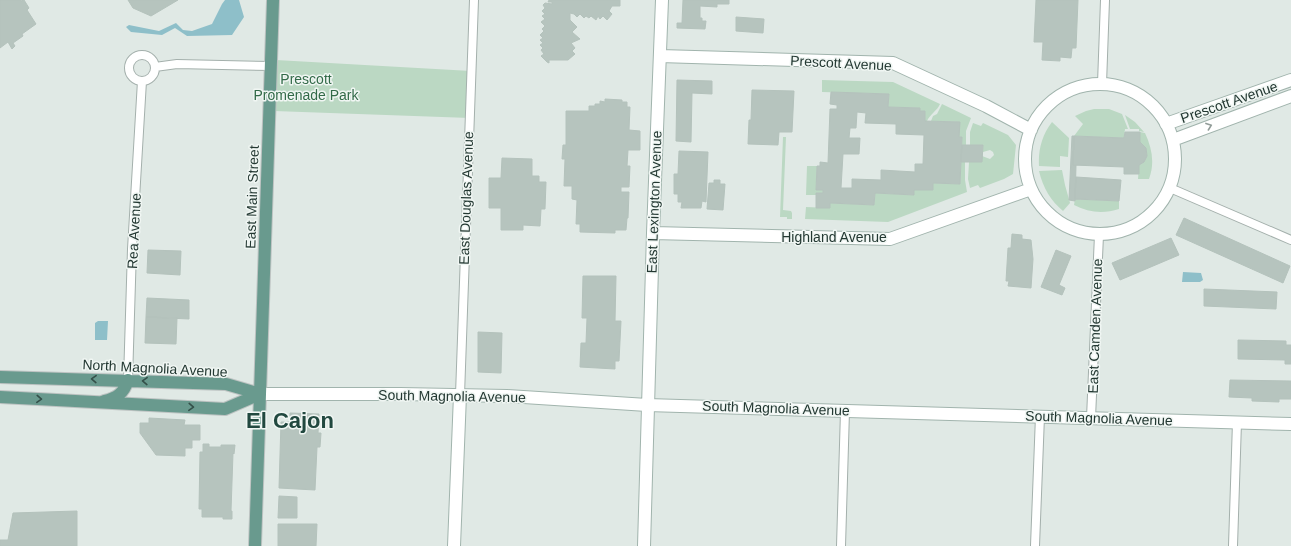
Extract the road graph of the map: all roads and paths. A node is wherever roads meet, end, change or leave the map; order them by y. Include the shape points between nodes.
1 (273, 0) edge
2 (474, 0) edge
3 (662, 0) edge
4 (1105, 0) edge
5 (660, 56) junction
6 (271, 66) junction
7 (155, 67) junction
8 (1291, 80) edge
9 (142, 81) junction
10 (1102, 84) junction
11 (1291, 96) edge
12 (1166, 124) junction
13 (1031, 130) junction
14 (1172, 140) junction
15 (1170, 188) junction
16 (1031, 189) junction
17 (652, 233) junction
18 (1099, 235) junction
19 (1291, 240) edge
20 (0, 377) edge
21 (128, 380) junction
22 (260, 394) junction
23 (460, 395) junction
24 (0, 397) edge
25 (99, 402) junction
26 (647, 405) junction
27 (845, 411) junction
28 (1040, 416) junction
29 (1091, 418) junction
30 (1237, 422) junction
31 (1291, 424) edge
32 (254, 546) edge
33 (454, 546) edge
34 (644, 546) edge
35 (841, 546) edge
36 (1035, 546) edge
37 (1233, 546) edge

1 - 6 main road, East Main Street
2 - 23 street, East Douglas Avenue
3 - 5 street, East Lexington Avenue
4 - 10 street
5 - 13 street, Prescott Avenue via 893,63 981,103
5 - 17 street, East Lexington Avenue
6 - 7 street via 177,64
6 - 22 main road, East Main Street
7 - 9 street via 150,78
7 - 9 street via 148,56 140,55 132,59 130,74 135,80
8 - 12 street, Prescott Avenue
9 - 21 street, Rea Avenue via 132,249
10 - 12 street via 1130,90 1142,97 1153,106
10 - 13 street via 1071,90 1056,98 1043,110
14 -> 11 street, Prescott Avenue
12 - 14 street
13 - 16 street via 1026,151 1026,173
14 - 15 street via 1175,161
15 - 18 street via 1158,207 1141,222 1121,232
15 - 19 street
16 - 17 street, Highland Avenue via 890,239
16 - 18 street via 1042,207 1058,222 1077,231
17 - 26 street, East Lexington Avenue
18 - 29 street, East Camden Avenue
21 -> 20 main road, North Magnolia Avenue
22 -> 21 main road, North Magnolia Avenue via 226,384
21 - 25 main road via 125,389 119,395
22 - 23 street, South Magnolia Avenue
25 -> 22 main road via 225,409
22 - 32 main road, East Main Street
23 - 26 street, South Magnolia Avenue
23 - 33 street
24 -> 25 main road
26 - 27 street, South Magnolia Avenue
26 - 34 street, East Lexington Avenue
27 - 28 street, South Magnolia Avenue
27 - 35 street
28 - 29 street, South Magnolia Avenue
28 - 36 street
29 - 30 street, South Magnolia Avenue
30 - 31 street, South Magnolia Avenue
30 - 37 street

